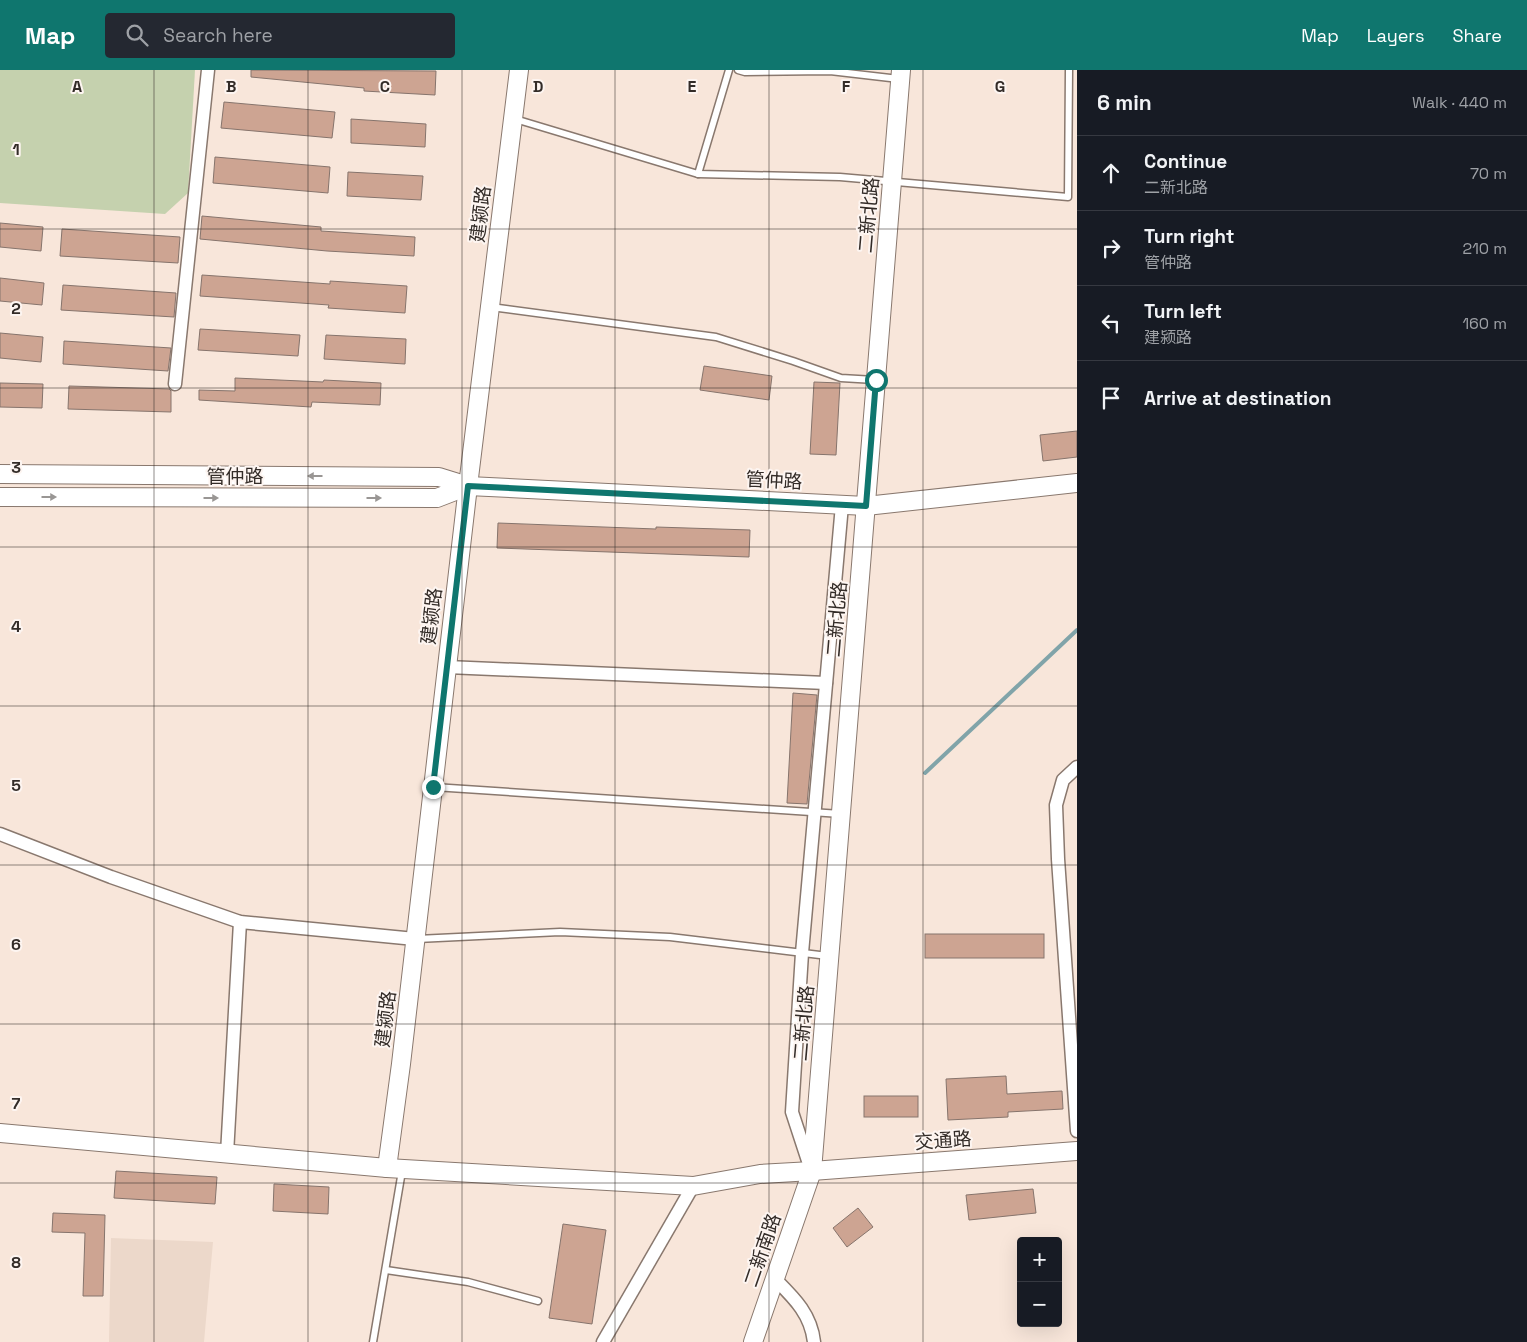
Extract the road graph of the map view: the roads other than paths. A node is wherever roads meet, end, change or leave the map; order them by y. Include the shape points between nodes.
1 (208, 70) edge
2 (520, 70) edge
3 (729, 70) edge
4 (738, 70) edge
5 (1069, 70) edge
6 (901, 74) edge
7 (514, 118) junction
8 (698, 174) junction
9 (892, 181) junction
10 (490, 307) junction
11 (876, 380) junction
12 (175, 384) dead end
13 (0, 474) edge
14 (1077, 483) edge
15 (468, 486) junction
16 (0, 497) edge
17 (842, 504) junction
18 (866, 506) junction
19 (447, 667) junction
20 (826, 683) junction
21 (1077, 767) edge
22 (433, 787) junction
23 (815, 812) junction
24 (841, 814) junction
25 (0, 834) edge
26 (240, 922) junction
27 (415, 939) junction
28 (802, 953) junction
29 (829, 956) junction
30 (1077, 1131) edge
31 (0, 1133) edge
32 (1077, 1151) edge
33 (226, 1154) junction
34 (394, 1168) junction
35 (812, 1171) junction
36 (693, 1186) junction
37 (386, 1270) junction
38 (775, 1279) junction
39 (538, 1301) dead end
40 (373, 1342) edge
41 (603, 1342) edge
42 (753, 1342) edge
43 (814, 1342) edge

1 - 12 street
2 - 7 street, 建颍路
3 - 8 lane
4 - 6 lane
5 - 9 lane via 1068,197
6 - 9 street, 二新北路
7 - 8 lane
7 - 10 street, 建颍路
8 - 9 lane
9 - 11 street, 二新北路
10 - 11 lane via 716,337 841,378
10 - 15 street, 建颍路
11 - 18 street, 二新北路
15 -> 13 street, 管仲路 via 439,477
14 - 18 street, 管仲路
16 -> 15 street, 管仲路 via 437,498
15 - 17 street, 管仲路
15 - 19 street, 建颍路
17 - 18 street, 管仲路
17 - 20 street
18 - 24 street, 二新北路
19 - 20 street
19 - 22 street, 建颍路
20 - 23 street
21 - 30 street via 1063,780 1056,805
22 - 23 lane
22 - 27 street, 建颍路
23 - 24 lane
23 - 28 street
24 - 29 street, 二新北路
25 - 26 street
26 - 27 street
26 - 33 street
27 - 28 lane via 560,932 670,937
27 - 34 street, 建颍路 via 401,1064
28 - 29 lane
28 - 35 street via 792,1112
29 - 35 street, 二新北路
31 - 33 street, 交通路
32 - 35 street, 交通路
33 - 34 street, 交通路
34 - 36 street, 交通路
34 - 37 lane
35 - 36 street, 交通路 via 760,1174
35 - 38 street, 二新南路
36 - 41 street
37 - 39 lane via 468,1282
37 - 40 lane
38 - 42 street, 二新南路
38 - 43 street via 800,1303

